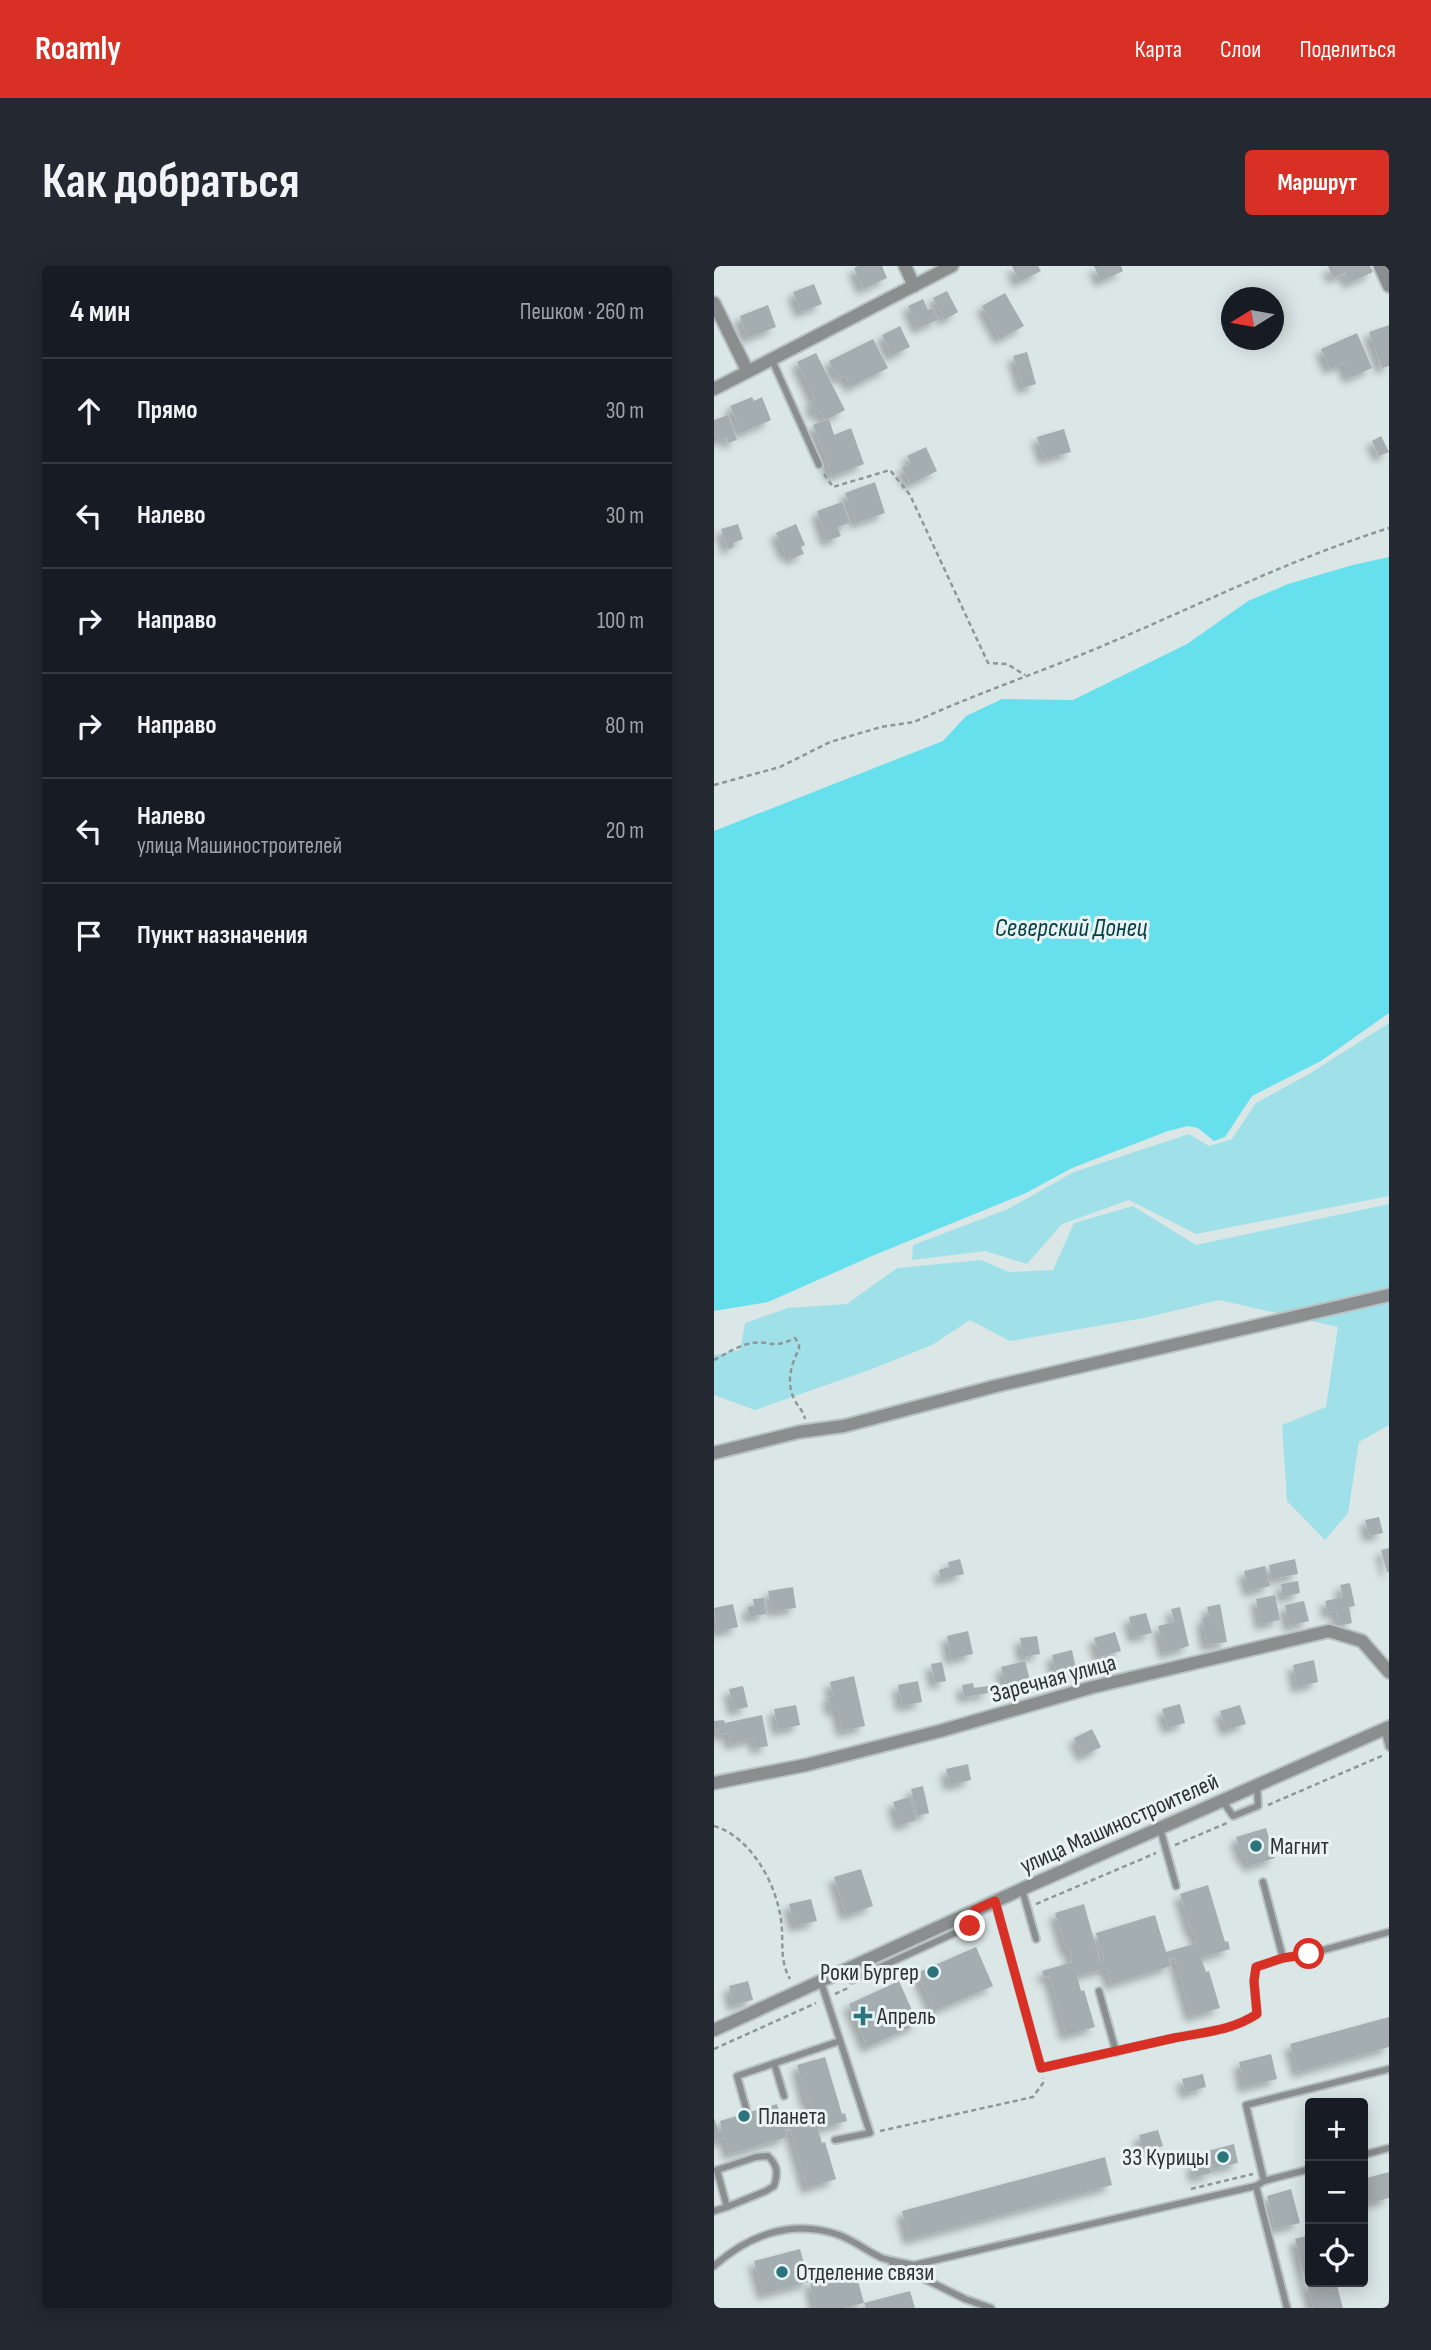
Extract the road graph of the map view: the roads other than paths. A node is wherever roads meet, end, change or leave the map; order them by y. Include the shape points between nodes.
1 (905, 266) edge
2 (952, 266) edge
3 (1380, 266) edge
4 (914, 286) junction
5 (1389, 286) edge
6 (714, 303) edge
7 (771, 358) junction
8 (747, 370) junction
9 (714, 389) edge
10 (819, 465) road end
11 (1389, 1295) edge
12 (714, 1453) edge
13 (1389, 1672) edge
14 (1387, 1728) edge
15 (1389, 1746) edge
16 (714, 1783) edge
17 (1257, 1784) junction
18 (1222, 1800) junction
19 (1160, 1828) junction
20 (1263, 1882) dead end
21 (1176, 1886) dead end
22 (1022, 1889) junction
23 (995, 1901) junction
24 (1389, 1932) edge
25 (1036, 1939) dead end
26 (1283, 1958) junction
27 (820, 1980) junction
28 (1099, 1991) dead end
29 (714, 2030) edge
30 (840, 2041) junction
31 (1116, 2052) junction
32 (774, 2063) junction
33 (1389, 2070) edge
34 (784, 2096) dead end
35 (746, 2108) dead end
36 (835, 2140) dead end
37 (1389, 2148) edge
38 (1368, 2154) edge
39 (1305, 2170) edge
40 (1264, 2181) junction
41 (1256, 2186) junction
42 (727, 2207) junction
43 (714, 2211) edge
44 (881, 2257) junction
45 (714, 2266) edge
46 (991, 2308) edge
47 (1287, 2308) edge

1 - 4 street
2 - 4 street
3 - 5 street
4 - 7 street
6 - 8 street
7 - 8 street
7 - 10 lane
8 - 9 street
11 - 12 street
13 - 16 street, Заречная улица via 1362,1641 1329,1631 1093,1686 806,1765
14 - 15 lane
14 - 17 street, улица Машиностроителей
17 - 18 street, улица Машиностроителей
17 - 18 lane via 1258,1806 1233,1816
18 - 19 street, улица Машиностроителей
19 - 21 lane
19 - 22 street, улица Машиностроителей
20 - 26 lane
22 - 23 street, улица Машиностроителей
22 - 25 lane
23 - 27 street, улица Машиностроителей
23 - 31 lane via 1041,2068
24 - 26 lane
26 - 31 lane via 1256,1967 1257,2014 1245,2022
27 - 29 street, улица Машиностроителей
27 - 30 lane
28 - 31 lane
30 - 32 lane
30 - 36 lane via 870,2133
32 - 34 lane
32 - 35 lane via 737,2076
33 - 40 lane via 1245,2105
37 - 38 lane
39 - 40 lane
40 - 41 lane
41 - 44 lane via 914,2265
41 - 47 lane
42 - 42 lane via 717,2170 768,2156 778,2173 774,2186
42 - 43 lane
44 - 45 lane via 839,2235 785,2228 741,2246
44 - 46 lane

